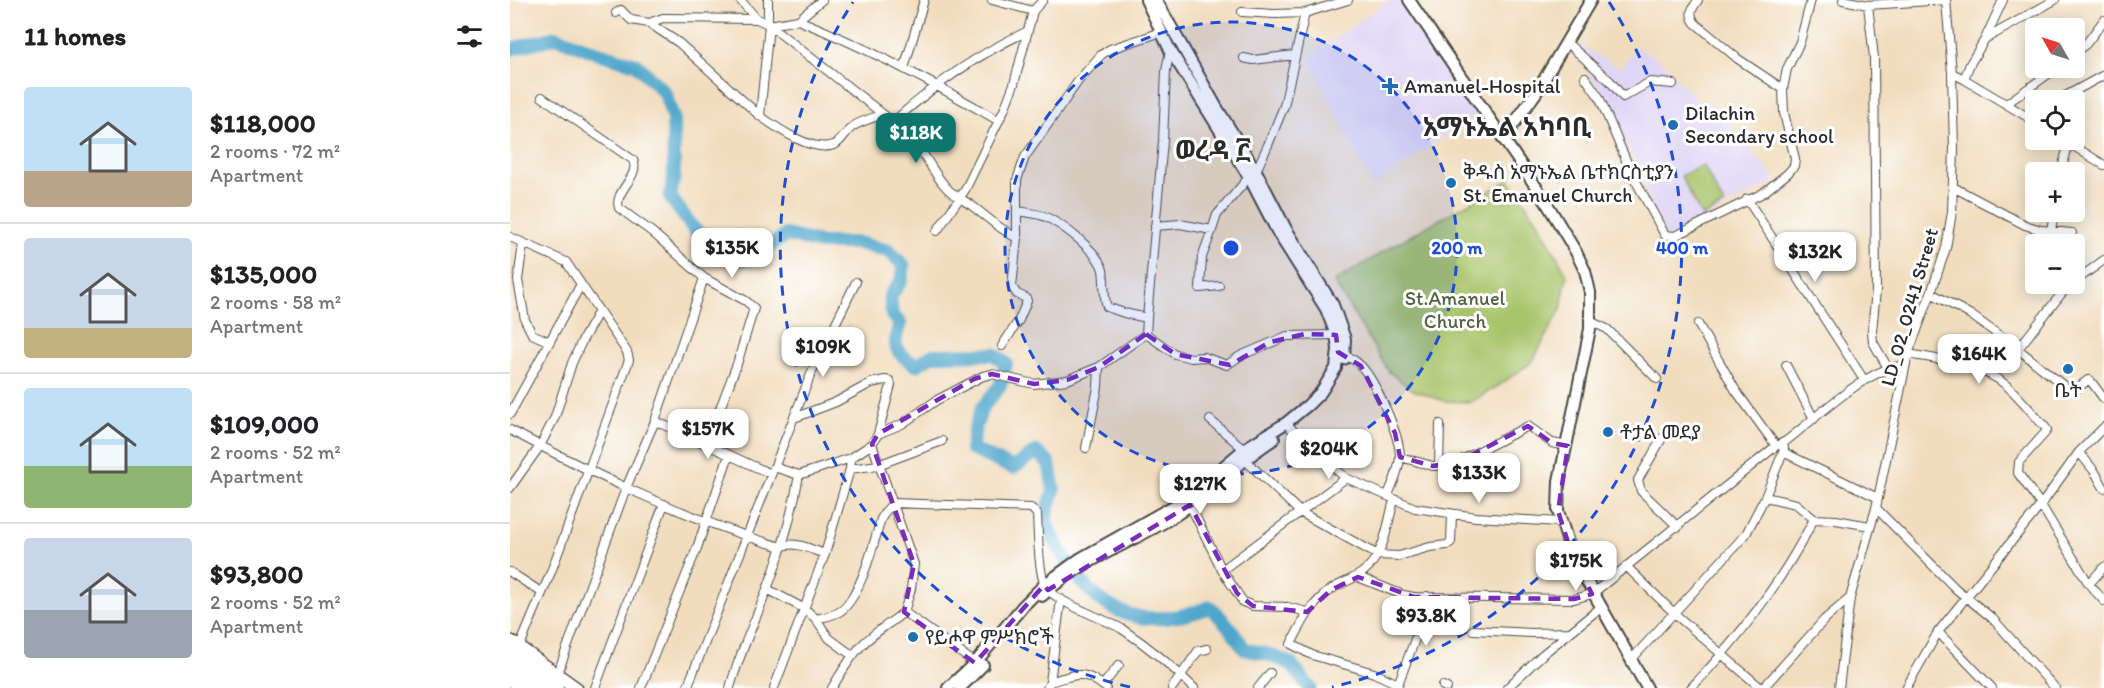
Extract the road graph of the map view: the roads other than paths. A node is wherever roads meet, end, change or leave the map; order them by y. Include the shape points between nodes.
1 (740, 0) edge
2 (768, 0) edge
3 (822, 0) edge
4 (914, 0) edge
5 (992, 0) edge
6 (1043, 0) edge
7 (1146, 0) edge
8 (1156, 0) edge
9 (1348, 0) edge
10 (1409, 0) edge
11 (1591, 0) edge
12 (1698, 0) edge
13 (1811, 0) edge
14 (1843, 0) edge
15 (1946, 0) edge
16 (2003, 0) edge
17 (2055, 0) edge
18 (923, 1) edge
19 (1868, 5) junction
20 (1033, 11) junction
21 (1242, 12) dead end
22 (616, 13) dead end
23 (1305, 13) junction
24 (757, 19) junction
25 (798, 20) junction
26 (2104, 20) edge
27 (649, 23) junction
28 (769, 25) junction
29 (1026, 32) junction
30 (1162, 32) junction
31 (1985, 39) junction
32 (1567, 43) junction
33 (2085, 45) edge
34 (1170, 50) junction
35 (1295, 55) junction
36 (1244, 58) dead end
37 (904, 69) junction
38 (1952, 73) junction
39 (2104, 75) edge
40 (1585, 77) dead end
41 (2043, 78) edge
42 (1964, 80) junction
43 (1673, 84) dead end
44 (939, 86) junction
45 (1784, 89) junction
46 (2076, 90) edge
47 (542, 97) dead end
48 (2006, 104) junction
49 (2025, 114) edge
50 (882, 115) junction
51 (760, 116) junction
52 (999, 121) junction
53 (893, 122) junction
54 (1503, 139) junction
55 (2080, 150) edge
56 (2104, 165) edge
57 (1253, 174) junction
58 (1953, 187) junction
59 (958, 198) junction
60 (1747, 199) junction
61 (1018, 211) junction
62 (2052, 222) edge
63 (1155, 226) junction
64 (1212, 230) junction
65 (937, 231) dead end
66 (2051, 231) junction
67 (2072, 233) dead end
68 (510, 237) edge
69 (1017, 238) junction
70 (523, 244) junction
71 (2104, 260) edge
72 (2085, 274) edge
73 (704, 278) junction
74 (514, 279) edge
75 (856, 282) dead end
76 (580, 286) junction
77 (1219, 286) dead end
78 (1931, 293) junction
79 (2061, 294) edge
80 (599, 311) junction
81 (1147, 318) junction
82 (1590, 321) junction
83 (1698, 324) dead end
84 (1146, 334) junction
85 (1336, 335) junction
86 (550, 342) junction
87 (1002, 346) dead end
88 (2018, 349) junction
89 (1908, 354) junction
90 (1341, 355) junction
91 (1786, 365) dead end
92 (1905, 366) junction
93 (1099, 367) junction
94 (1888, 368) junction
95 (1657, 378) dead end
96 (1864, 380) junction
97 (2104, 399) edge
98 (510, 414) edge
99 (794, 418) junction
100 (1814, 419) junction
101 (1210, 420) dead end
102 (655, 421) junction
103 (1440, 424) dead end
104 (1288, 425) junction
105 (2103, 429) edge
106 (510, 430) edge
107 (878, 434) junction
108 (1662, 438) dead end
109 (942, 441) dead end
110 (872, 444) junction
111 (706, 445) junction
112 (540, 446) junction
113 (1568, 446) junction
114 (1086, 448) dead end
115 (1779, 449) junction
116 (2079, 452) junction
117 (1244, 454) junction
118 (729, 455) junction
119 (1400, 456) junction
120 (851, 458) junction
121 (878, 465) junction
122 (1439, 466) junction
123 (850, 469) junction
124 (588, 470) junction
125 (773, 471) junction
126 (799, 475) junction
127 (1346, 478) junction
128 (510, 488) edge
129 (626, 488) junction
130 (2104, 488) edge
131 (1391, 497) junction
132 (1766, 497) junction
133 (1878, 498) junction
134 (893, 503) junction
135 (664, 504) junction
136 (1190, 505) junction
137 (2041, 505) junction
138 (1876, 508) junction
139 (1300, 513) junction
140 (1452, 514) junction
141 (1814, 519) junction
142 (706, 521) junction
143 (1560, 522) junction
144 (1870, 526) junction
145 (1678, 527) junction
146 (745, 536) junction
147 (781, 547) junction
148 (825, 554) junction
149 (1378, 555) junction
150 (1083, 562) junction
151 (1626, 566) junction
152 (2104, 567) edge
153 (1222, 570) junction
154 (510, 572) edge
155 (1358, 577) junction
156 (2089, 584) junction
157 (1046, 588) junction
158 (767, 589) junction
159 (541, 592) junction
160 (1592, 594) junction
161 (1427, 596) junction
162 (1967, 597) junction
163 (1850, 598) junction
164 (1061, 599) junction
165 (2104, 601) edge
166 (1600, 608) junction
167 (805, 609) junction
168 (904, 612) junction
169 (1307, 612) junction
170 (1675, 614) junction
171 (816, 619) junction
172 (1473, 630) dead end
173 (1569, 632) junction
174 (1938, 632) junction
175 (513, 648) edge
176 (1207, 649) dead end
177 (853, 656) junction
178 (1722, 656) junction
179 (1631, 660) junction
180 (975, 663) junction
181 (1119, 665) dead end
182 (510, 668) edge
183 (1270, 673) dead end
184 (1181, 674) junction
185 (510, 681) edge
186 (557, 682) edge
187 (1908, 684) edge
188 (1048, 685) edge
189 (1397, 686) edge
190 (1105, 687) edge
191 (521, 688) edge
192 (538, 688) edge
193 (576, 688) edge
194 (596, 688) edge
195 (641, 688) edge
196 (687, 688) edge
197 (730, 688) edge
198 (774, 688) edge
199 (832, 688) edge
200 (948, 688) edge
201 (960, 688) edge
202 (1172, 688) edge
203 (1194, 688) edge
204 (1258, 688) edge
205 (1508, 688) edge
206 (1647, 688) edge
207 (1691, 688) edge
208 (1762, 688) edge
209 (1839, 688) edge
210 (1917, 688) edge
211 (1992, 688) edge
212 (2055, 688) edge

1 - 24 street
2 - 28 street
3 - 25 street
4 - 18 street
5 - 20 street
6 - 20 street
7 - 30 main road
8 - 57 main road
9 - 23 street
10 - 54 main road
11 - 32 main road
12 - 45 street via 1690,16 1695,23 1738,59
13 - 45 street
14 - 19 street
15 - 19 street
15 - 38 street, LD_02_0241 Street
16 - 31 street
17 - 31 street
18 - 37 street
19 - 94 street via 1874,58 1876,290 1872,331 1873,342
20 - 29 street
21 - 23 street
22 - 27 street via 621,10 632,20
23 - 35 street
24 - 27 street via 663,18
24 - 28 street
25 - 28 street
25 - 37 street
26 - 33 street
27 - 51 street via 679,43
28 - 50 street
28 - 51 street
29 - 44 street
29 - 52 street via 1014,84
30 - 34 main road
30 - 61 street via 1110,49 1079,80 1025,157 1017,180
31 - 42 street
32 - 43 street via 1623,97 1650,82
32 - 54 main road
34 - 57 main road
34 - 63 street
35 - 36 street
35 - 57 street via 1284,106
37 - 44 street
38 - 42 street
38 - 58 street, LD_02_0241 Street
39 - 46 street
40 - 60 street via 1599,98 1632,174 1665,235 1675,237
41 - 48 street
42 - 48 street
44 - 52 street
44 - 53 street
45 - 60 street via 1784,113 1794,166 1763,193
47 - 73 street via 633,160 634,170 618,199 619,208
48 - 49 street
50 - 51 street via 860,122 834,145 823,146 794,137
50 - 53 street
52 - 59 street
53 - 59 street via 917,143 941,182
54 - 82 main road via 1576,252 1590,292
55 - 56 street
57 - 64 street via 1217,215
57 - 85 main road via 1278,232 1326,309
57 - 90 main road via 1333,304 1345,339
58 - 66 street via 2025,225
58 - 78 street, LD_02_0241 Street via 1946,248
59 - 65 street
59 - 69 street
60 - 96 street
61 - 69 street
61 - 81 street via 1053,221 1098,258 1107,307
62 - 66 street
63 - 64 street via 1180,224
63 - 81 street
64 - 77 street via 1202,257 1200,288
66 - 67 street
68 - 70 street
69 - 87 street via 1012,287 1027,301
70 - 74 street
70 - 76 street via 566,262
71 - 72 street
73 - 102 street
73 - 111 street via 754,308
74 - 86 street via 528,330
75 - 99 street via 816,361
76 - 80 street
76 - 86 street
78 - 88 street via 1971,315
78 - 89 street, LD_02_0241 Street
79 - 88 street
80 - 112 street via 572,363 555,417
80 - 124 street via 627,352 628,360
81 - 84 street
82 - 95 street via 1607,329
82 - 113 main road
83 - 115 street via 1736,391
84 - 85 street via 1175,354 1204,357 1227,365 1287,336
84 - 93 street
85 - 90 main road
86 - 98 street
88 - 97 street via 2068,390 2090,380
89 - 92 street, LD_02_0241 Street
89 - 137 street via 1976,369 1998,379 2045,427 2045,433 2017,467
90 - 104 main road via 1333,375
90 - 119 street via 1361,366 1373,382 1395,433
91 - 100 street
92 - 94 street
92 - 133 street, LD_02_0241 Street
93 - 107 street via 1044,384 992,374 974,379 902,424
93 - 114 street
94 - 96 street
96 - 100 street
99 - 107 street via 885,380 891,385
99 - 125 street
100 - 115 street
101 - 117 street
102 - 111 street
102 - 129 street
103 - 122 street
104 - 117 main road
104 - 127 street
105 - 116 street
106 - 112 street
107 - 110 street
108 - 145 street via 1638,480 1639,487
109 - 121 street
110 - 120 street
110 - 121 street
111 - 118 street
112 - 124 street
112 - 128 street
113 - 122 street via 1552,443 1528,426 1458,462
113 - 143 main road via 1559,481
115 - 132 street
115 - 133 street
115 - 145 street
116 - 130 street
116 - 137 street
117 - 136 main road
117 - 139 street
117 - 150 main road via 1184,500
118 - 125 street
118 - 142 street
119 - 122 street
119 - 131 street
120 - 123 street
120 - 126 street
121 - 123 street
121 - 134 street
123 - 148 street
124 - 129 street
124 - 159 street
125 - 126 street
125 - 146 street
126 - 147 street via 790,524
127 - 131 street
127 - 139 street
129 - 135 street
129 - 186 street
131 - 140 street via 1414,508
131 - 149 street
132 - 141 street via 1796,504
132 - 170 street via 1746,534
133 - 138 street, LD_02_0241 Street
134 - 157 street via 1035,510
134 - 168 street via 914,564
134 - 171 street via 881,519 854,594 838,613
135 - 142 street
135 - 194 street
136 - 150 main road
136 - 153 street
137 - 156 street
137 - 162 street
138 - 144 street, LD_02_0241 Street
138 - 162 street
139 - 149 street
139 - 153 street
140 - 143 street
140 - 149 street via 1447,545 1399,556
141 - 144 street
141 - 178 street via 1770,595
142 - 146 street
142 - 195 street
143 - 160 main road
144 - 163 street, LD_02_0241 Street
145 - 151 street
146 - 147 street
146 - 196 street
147 - 148 street via 794,544
147 - 158 street
148 - 167 street
149 - 155 street
150 - 157 main road
151 - 160 street
151 - 170 street
152 - 156 street
153 - 169 street via 1243,602
154 - 159 street
155 - 161 street via 1403,595
155 - 169 street via 1332,590
156 - 165 street
157 - 164 street
157 - 180 main road via 1023,606
157 - 201 main road
158 - 167 street
158 - 197 street via 736,663
159 - 175 street
160 - 161 street via 1574,598
160 - 166 main road
161 - 189 street
162 - 174 street
162 - 212 street via 1992,618
163 - 208 street via 1825,619
163 - 209 street, LD_02_0241 Street
164 - 184 street via 1121,629
164 - 188 street
166 - 173 street
166 - 179 main road
167 - 171 street
167 - 198 street
168 - 177 street
168 - 180 street
169 - 189 street via 1291,644 1312,655 1374,673
170 - 178 street
170 - 179 street
171 - 177 street via 829,638
172 - 173 street
173 - 205 street
174 - 187 street
174 - 211 street
175 - 186 highway
176 - 184 street via 1198,651
177 - 199 street
178 - 207 street
178 - 208 street
179 - 206 main road
180 - 200 main road
181 - 190 street
182 - 192 highway
183 - 204 street
184 - 202 street
184 - 203 street
185 - 191 main road
186 - 193 main road
187 - 210 street
188 - 190 street via 1079,674

